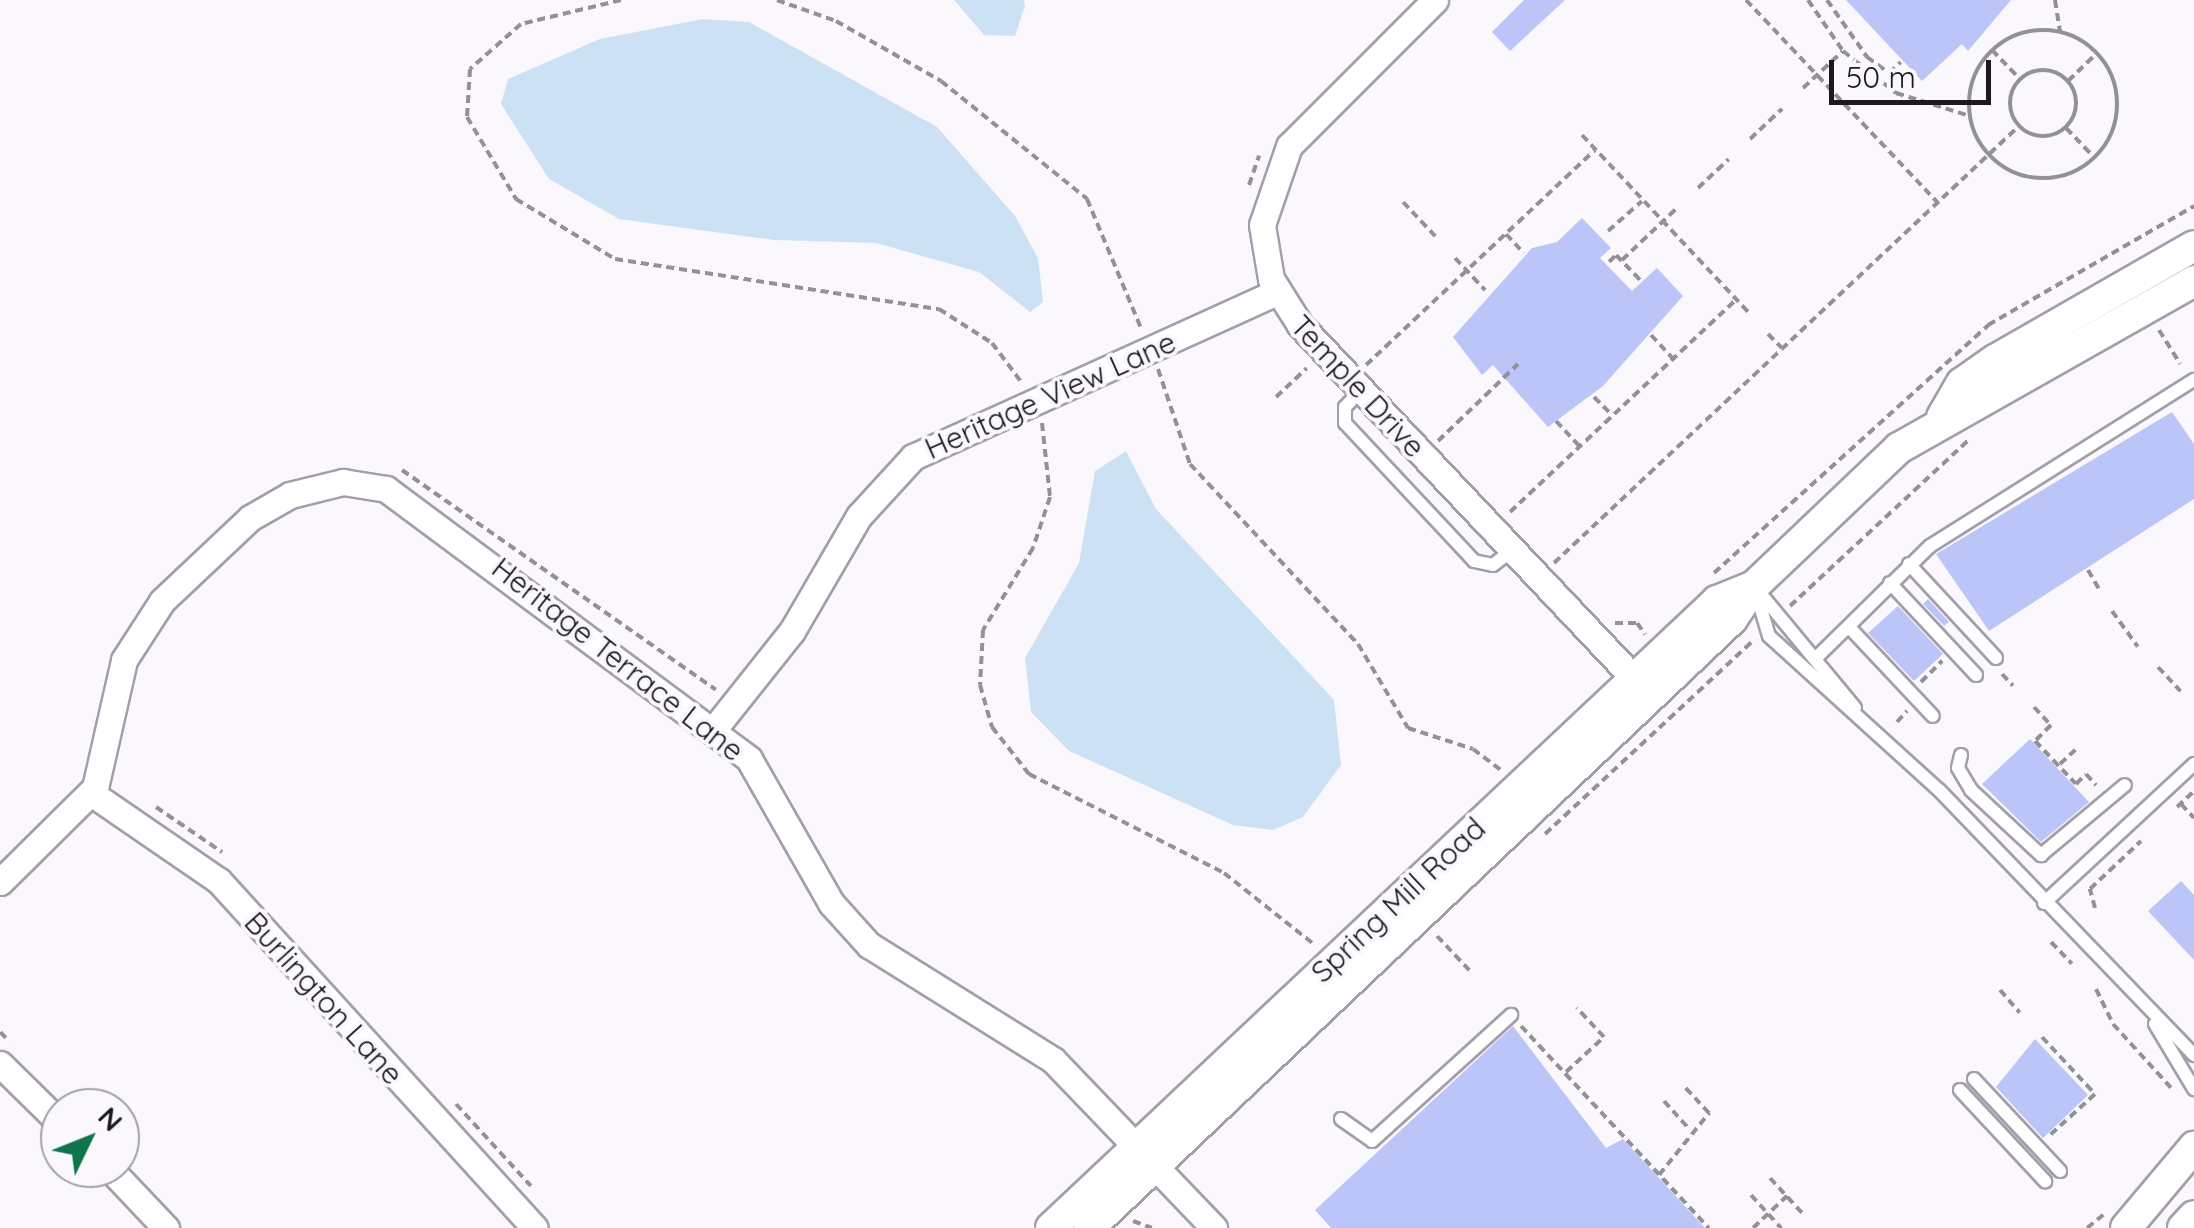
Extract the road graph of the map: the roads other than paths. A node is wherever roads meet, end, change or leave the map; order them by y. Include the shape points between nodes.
1 (1436, 0) edge
2 (2194, 246) edge
3 (2194, 281) edge
4 (1276, 292) junction
5 (1368, 378) junction
6 (2194, 380) edge
7 (1942, 417) junction
8 (1512, 550) junction
9 (1909, 564) junction
10 (1890, 583) junction
11 (1754, 586) junction
12 (1849, 627) junction
13 (1817, 657) junction
14 (1996, 658) dead end
15 (1976, 675) dead end
16 (1634, 678) junction
17 (1933, 716) dead end
18 (1865, 723) junction
19 (714, 728) junction
20 (1961, 755) dead end
21 (2194, 764) edge
22 (2124, 785) dead end
23 (91, 793) junction
24 (0, 882) edge
25 (2044, 903) junction
26 (1514, 1018) road end
27 (2154, 1022) junction
28 (2194, 1055) edge
29 (0, 1064) edge
30 (1974, 1079) dead end
31 (2194, 1089) edge
32 (1960, 1090) dead end
33 (40, 1103) edge
34 (1341, 1119) dead end
35 (2194, 1147) edge
36 (1147, 1156) junction
37 (2060, 1172) dead end
38 (2045, 1181) dead end
39 (128, 1188) edge
40 (2194, 1216) edge
41 (166, 1228) edge
42 (535, 1228) edge
43 (1051, 1228) edge
44 (1089, 1228) edge
45 (1214, 1228) edge
46 (2126, 1228) edge
47 (2183, 1228) edge

1 - 4 street, Temple Drive via 1289,146 1262,225
2 - 7 street, Spring Mill Road via 1995,360 1962,383
3 - 7 street, Spring Mill Road
4 - 5 street, Temple Drive
4 - 19 street, Heritage View Lane via 1146,341 914,457 880,488 792,632
5 - 8 street, Temple Drive
5 - 8 lane via 1345,407 1345,422 1474,561 1493,565
6 - 9 lane
7 - 11 street, Spring Mill Road
8 - 16 street, Temple Drive
9 - 10 lane
9 - 14 lane
10 - 12 lane
10 - 15 lane
11 - 13 lane
11 - 16 street, Spring Mill Road via 1732,619
11 - 18 lane via 1770,636
12 - 13 lane
12 - 17 lane
13 - 18 lane
16 - 36 street, Spring Mill Road
18 - 25 lane
19 - 23 street, Heritage Terrace Lane via 421,508 343,482 250,518 145,621 124,660
19 - 36 street, Heritage Terrace Lane via 749,759 830,903 869,944 1035,1046
20 - 22 lane via 1958,768 1972,790 2040,855
21 - 25 lane
23 - 24 street
23 - 42 street, Burlington Lane via 219,881
25 - 27 lane
26 - 34 lane via 1372,1141
27 - 28 lane
27 - 31 lane
29 - 33 street
30 - 37 lane
32 - 38 lane
35 - 46 street
36 - 43 street, Spring Mill Road
36 - 44 street, Spring Mill Road
36 - 45 street, Heritage Terrace Lane
39 - 41 street
40 - 47 street

